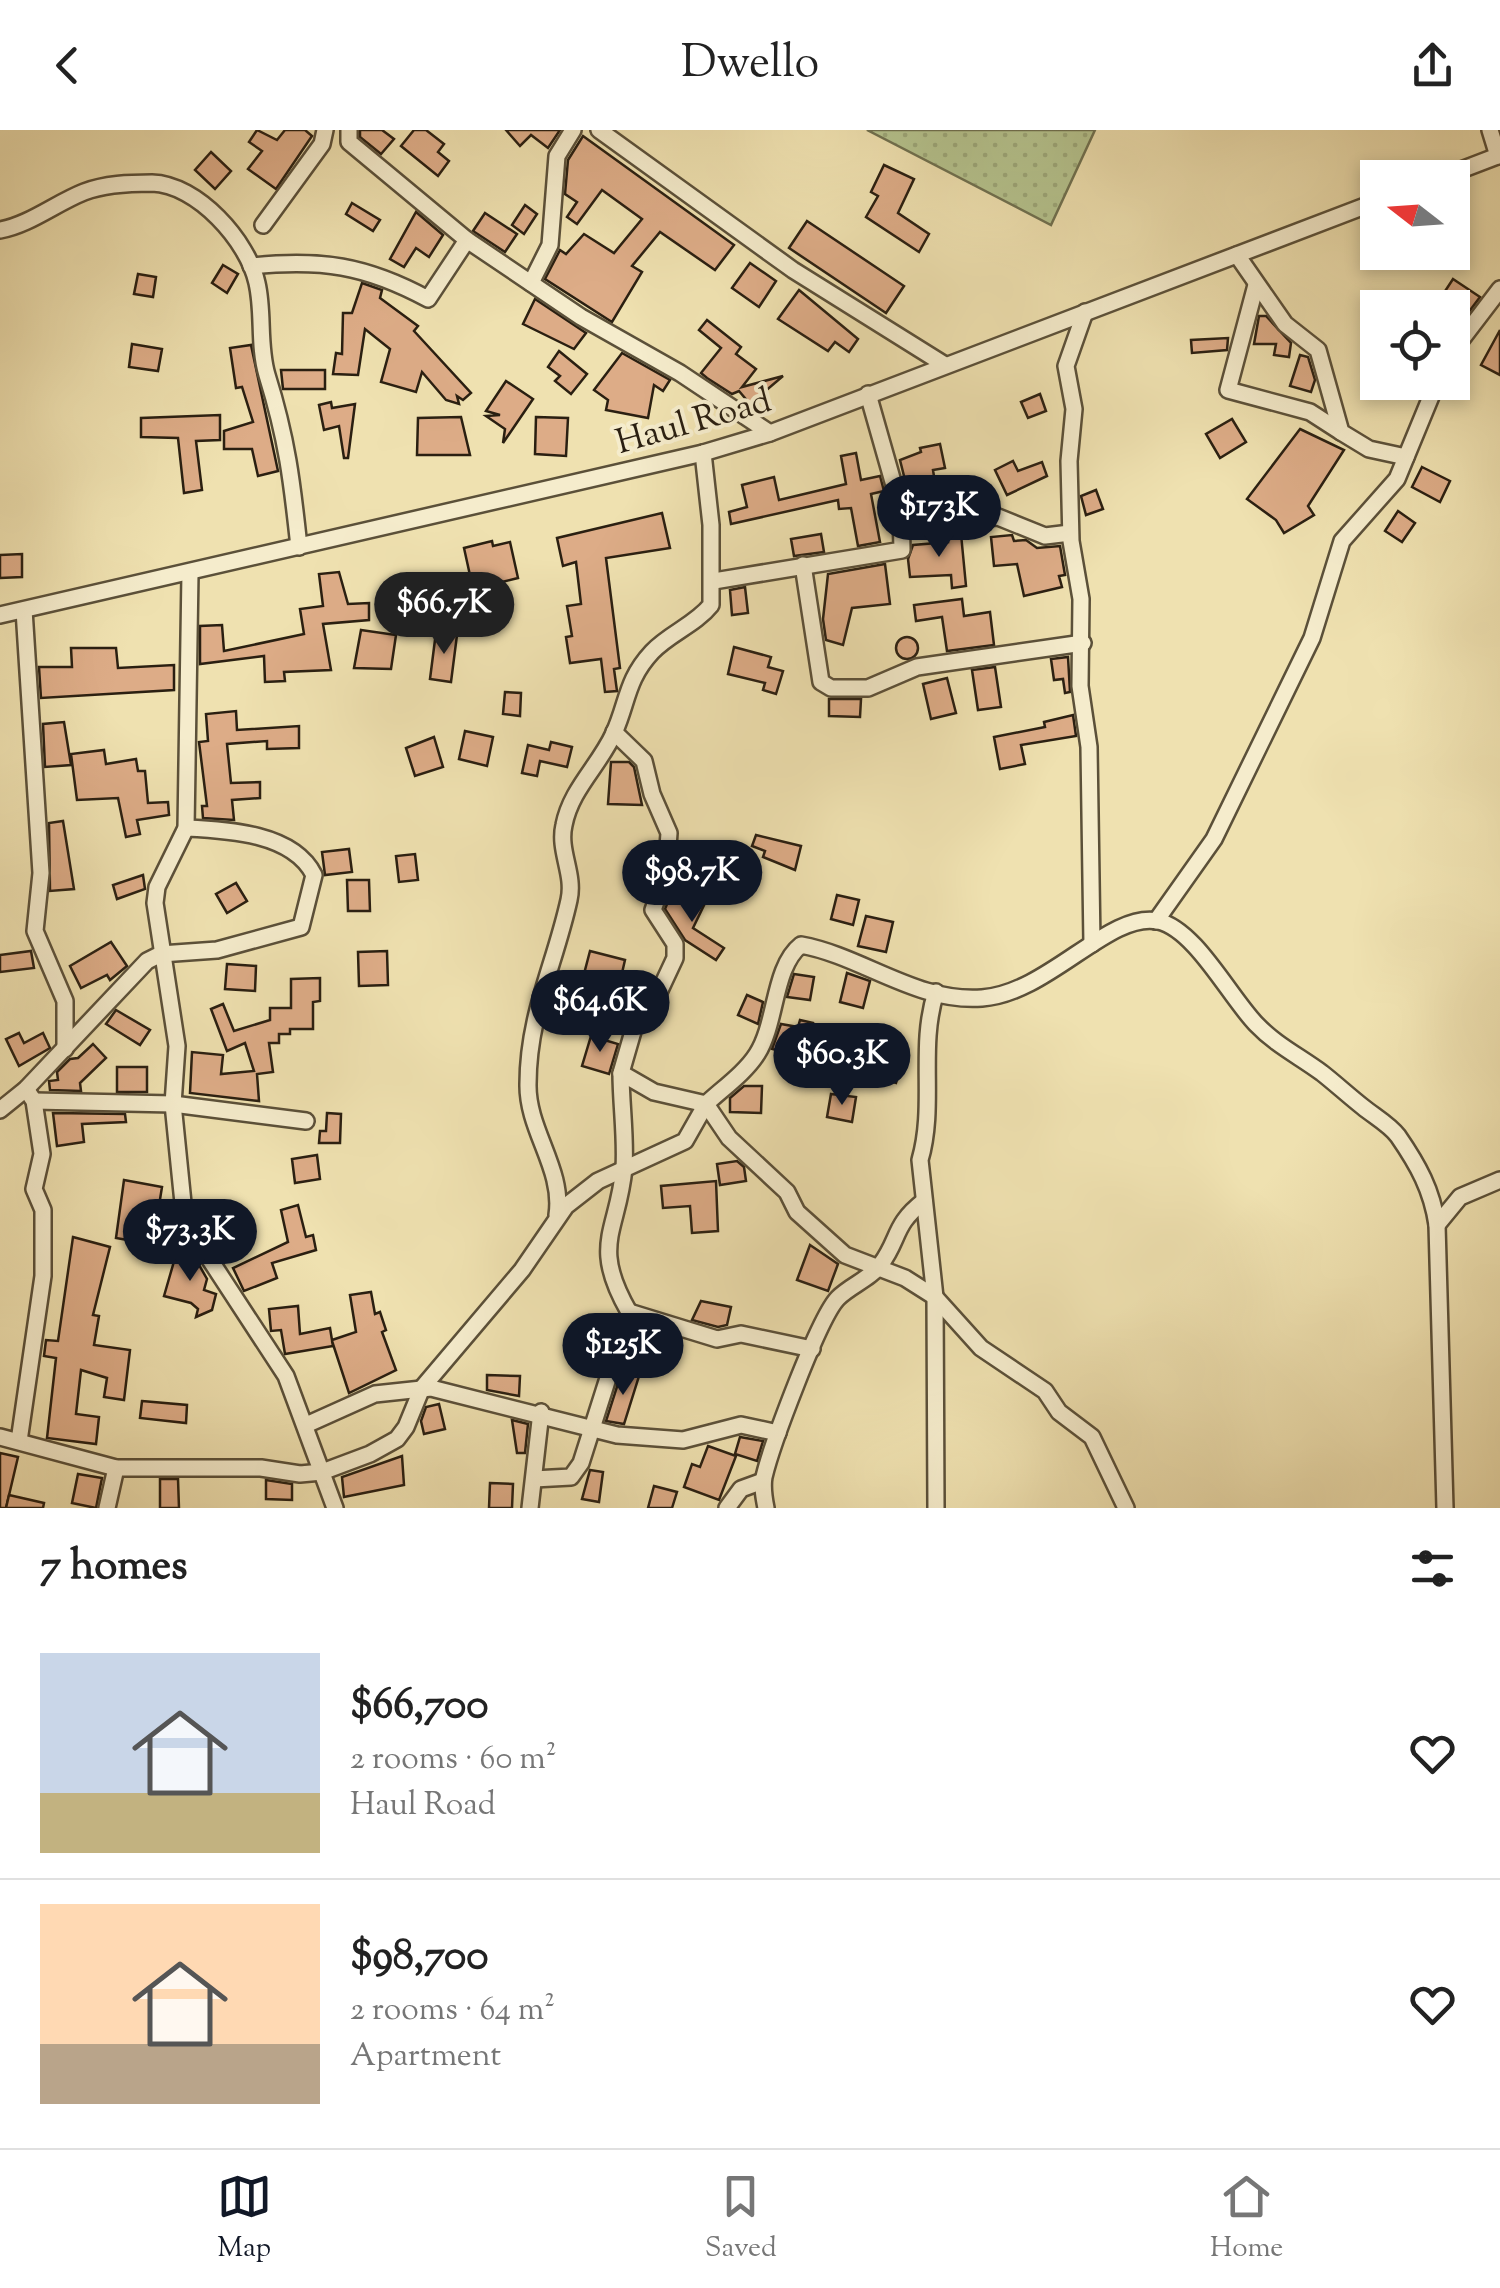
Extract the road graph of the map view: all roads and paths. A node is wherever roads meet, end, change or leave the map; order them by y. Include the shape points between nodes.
1 (325, 130) edge
2 (349, 130) edge
3 (573, 130) edge
4 (599, 130) edge
5 (1490, 130) edge
6 (1499, 155) edge
7 (1470, 166) edge
8 (1360, 208) edge
9 (263, 225) dead end
10 (0, 230) edge
11 (467, 240) junction
12 (1237, 255) junction
13 (250, 266) junction
14 (531, 283) junction
15 (1256, 286) junction
16 (1498, 294) edge
17 (1085, 312) junction
18 (1470, 329) edge
19 (945, 365) junction
20 (868, 394) junction
21 (1430, 400) edge
22 (1341, 432) junction
23 (770, 433) junction
24 (703, 453) junction
25 (1406, 458) junction
26 (901, 524) junction
27 (1070, 533) junction
28 (299, 548) junction
29 (804, 565) junction
30 (190, 573) junction
31 (714, 581) junction
32 (24, 610) junction
33 (0, 615) edge
34 (1083, 643) junction
35 (614, 732) junction
36 (186, 828) junction
37 (1156, 921) junction
38 (1092, 944) junction
39 (161, 954) junction
40 (936, 992) junction
41 (64, 1049) junction
42 (621, 1073) junction
43 (30, 1095) junction
44 (173, 1104) junction
45 (706, 1104) junction
46 (0, 1110) edge
47 (306, 1121) dead end
48 (624, 1170) junction
49 (1500, 1180) edge
50 (924, 1201) junction
51 (556, 1219) junction
52 (1438, 1225) junction
53 (875, 1269) junction
54 (936, 1297) junction
55 (629, 1312) junction
56 (812, 1348) junction
57 (422, 1388) junction
58 (540, 1412) junction
59 (306, 1425) junction
60 (593, 1429) junction
61 (778, 1433) junction
62 (0, 1436) edge
63 (20, 1441) junction
64 (116, 1468) junction
65 (322, 1472) junction
66 (534, 1479) junction
67 (763, 1481) junction
68 (107, 1508) edge
69 (334, 1508) edge
70 (530, 1508) edge
71 (727, 1508) edge
72 (766, 1508) edge
73 (936, 1508) edge
74 (1126, 1508) edge
75 (1445, 1508) edge

1 - 9 street via 322,144
2 - 11 street via 349,142
3 - 14 street via 557,156 550,245
4 - 19 street via 793,270
5 - 6 street
6 - 7 street
8 - 12 street, Haul Road
10 - 13 street via 86,190 158,183 186,192 222,222
11 - 13 street via 428,299 362,268 298,261
11 - 14 street
12 - 15 street
12 - 17 street, Haul Road
13 - 28 street via 267,373 290,451
14 - 23 street
15 - 22 street via 1285,324 1318,350
15 - 22 street via 1228,390 1310,412
16 - 18 street
17 - 19 street, Haul Road
17 - 27 street via 1066,366 1074,409
19 - 20 street, Haul Road
20 - 23 street, Haul Road
20 - 26 street
21 - 25 street
22 - 25 street via 1370,450
23 - 24 street, Haul Road
24 - 28 street, Haul Road
24 - 31 street
25 - 37 street via 1342,541 1312,638 1261,745 1214,839
26 - 27 street via 998,516 1044,536
26 - 29 street via 902,550
27 - 34 street
28 - 30 street, Haul Road
29 - 31 street
29 - 34 street via 815,664 831,688 868,688 917,667
30 - 32 street, Haul Road
30 - 36 street
31 - 35 street via 703,615 665,639 635,674
32 - 33 street, Haul Road
32 - 41 street via 41,873 35,931 66,1001
34 - 38 street
35 - 42 street via 644,761 669,833 666,874 653,910 675,958 647,1018 634,1028
35 - 51 street via 568,806 562,832 572,886 541,987 528,1060 533,1129 557,1186
36 - 39 street via 157,888
36 - 39 street via 278,843 308,862 313,891 301,927 217,950
37 - 38 street via 1123,924
37 - 52 street via 1187,936 1235,1002 1277,1044 1397,1134 1430,1187
38 - 40 street via 1050,976 1007,994 980,999
39 - 41 street via 135,972
39 - 44 street via 178,1046
40 - 45 street via 801,944 757,1056
40 - 50 street via 925,1026
41 - 43 street
42 - 45 street via 663,1096
42 - 48 street
43 - 44 street
43 - 46 street
43 - 63 street via 42,1154 34,1189 43,1210 43,1276
44 - 47 street
44 - 59 street via 184,1203 203,1250 286,1376
45 - 48 street via 686,1141
45 - 53 street via 729,1138 787,1192 797,1212 845,1255
48 - 51 street via 598,1181
48 - 55 street via 608,1257
49 - 52 street via 1460,1197
50 - 53 street via 902,1218
50 - 54 street
51 - 57 street via 522,1270
52 - 75 street
53 - 54 street
53 - 56 street via 837,1298
54 - 73 street
54 - 74 street via 981,1348 1044,1391 1059,1412 1092,1436
55 - 56 street via 717,1338 741,1334
55 - 60 street
56 - 61 street
57 - 58 street
57 - 59 street via 374,1394
57 - 65 street via 397,1439
58 - 60 street
58 - 66 street
59 - 65 street
60 - 61 street via 673,1441 741,1425
60 - 66 street via 571,1477
61 - 67 street
62 - 63 street
63 - 64 street
64 - 65 street
64 - 68 street
65 - 69 street
66 - 70 street
67 - 71 street via 741,1489
67 - 72 street

